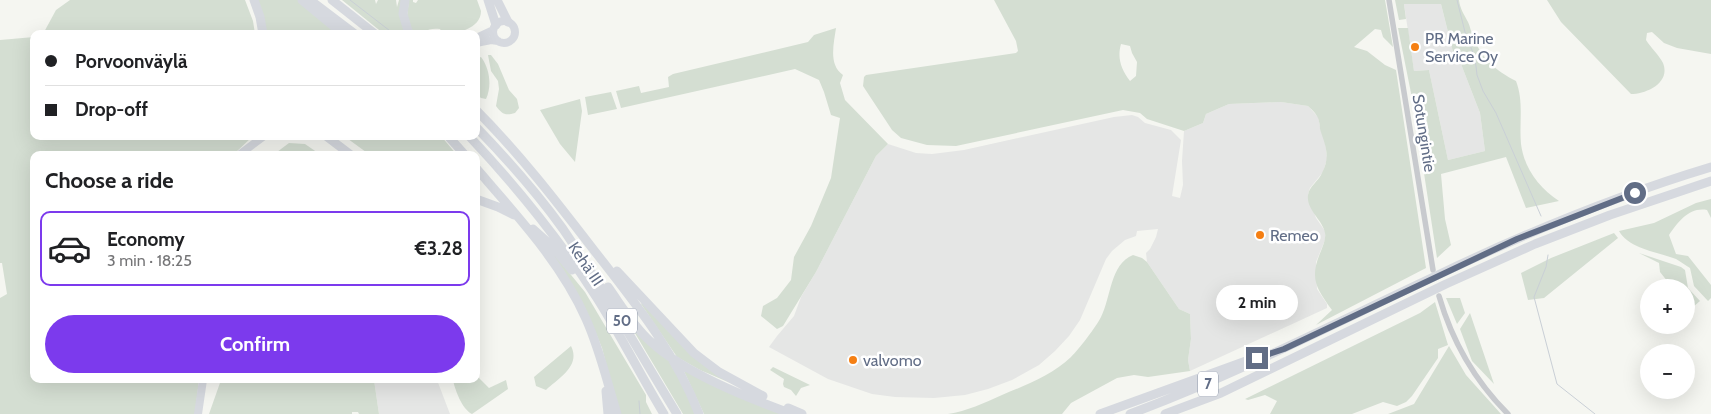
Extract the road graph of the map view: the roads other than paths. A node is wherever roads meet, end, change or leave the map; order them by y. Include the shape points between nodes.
1 (254, 0) edge
2 (302, 0) edge
3 (310, 0) edge
4 (332, 0) edge
5 (405, 0) edge
6 (488, 0) edge
7 (497, 0) edge
8 (1389, 0) edge
9 (508, 22) junction
10 (495, 27) junction
11 (262, 30) edge
12 (338, 30) edge
13 (351, 30) edge
14 (371, 30) edge
15 (408, 30) edge
16 (480, 36) edge
17 (498, 41) junction
18 (480, 42) edge
19 (480, 114) edge
20 (480, 131) edge
21 (258, 140) edge
22 (331, 140) edge
23 (452, 140) edge
24 (473, 140) edge
25 (243, 151) edge
26 (346, 151) edge
27 (461, 151) edge
28 (1711, 167) edge
29 (480, 173) edge
30 (1711, 181) edge
31 (480, 201) edge
32 (563, 229) junction
33 (582, 234) junction
34 (1432, 270) dead end
35 (595, 296) junction
36 (1439, 296) dead end
37 (1284, 349) junction
38 (597, 350) junction
39 (203, 383) edge
40 (1221, 393) junction
41 (198, 414) edge
42 (608, 414) edge
43 (617, 414) edge
44 (664, 414) edge
45 (677, 414) edge
46 (699, 414) edge
47 (792, 414) edge
48 (802, 414) edge
49 (1100, 414) edge
50 (1130, 414) edge
51 (1165, 414) edge
52 (1174, 414) edge
53 (1508, 414) edge

1 - 11 highway
2 - 12 highway
3 - 13 highway
4 - 14 highway
5 - 15 highway via 403,14
6 - 10 highway
7 - 9 highway
8 - 34 street, Sotungintie
9 - 10 main road via 500,22
9 - 17 main road via 513,26 513,36 505,42
10 - 16 main road
10 - 17 main road via 494,36
17 - 18 main road
19 - 33 highway via 532,171
20 - 32 highway, Kehä III / 50
21 - 25 main road
22 - 26 highway
23 - 27 highway
24 - 35 highway, Kehä III / 50 via 538,216
28 - 37 highway, 7 via 1525,235
29 - 38 highway via 548,255 576,298
30 - 40 highway, 7 via 1610,215 1503,258
31 - 35 highway via 508,212 533,229
32 - 45 highway, Kehä III / 50
32 - 47 highway via 649,341 706,377
33 - 46 highway via 664,342
33 - 48 highway via 683,342 705,361 733,380
35 - 44 highway, Kehä III / 50
36 - 53 street via 1453,337 1469,367
37 - 49 highway
37 - 50 highway, 7
38 - 42 highway
38 - 43 highway
39 - 41 main road
40 - 51 highway, 7
40 - 52 highway

